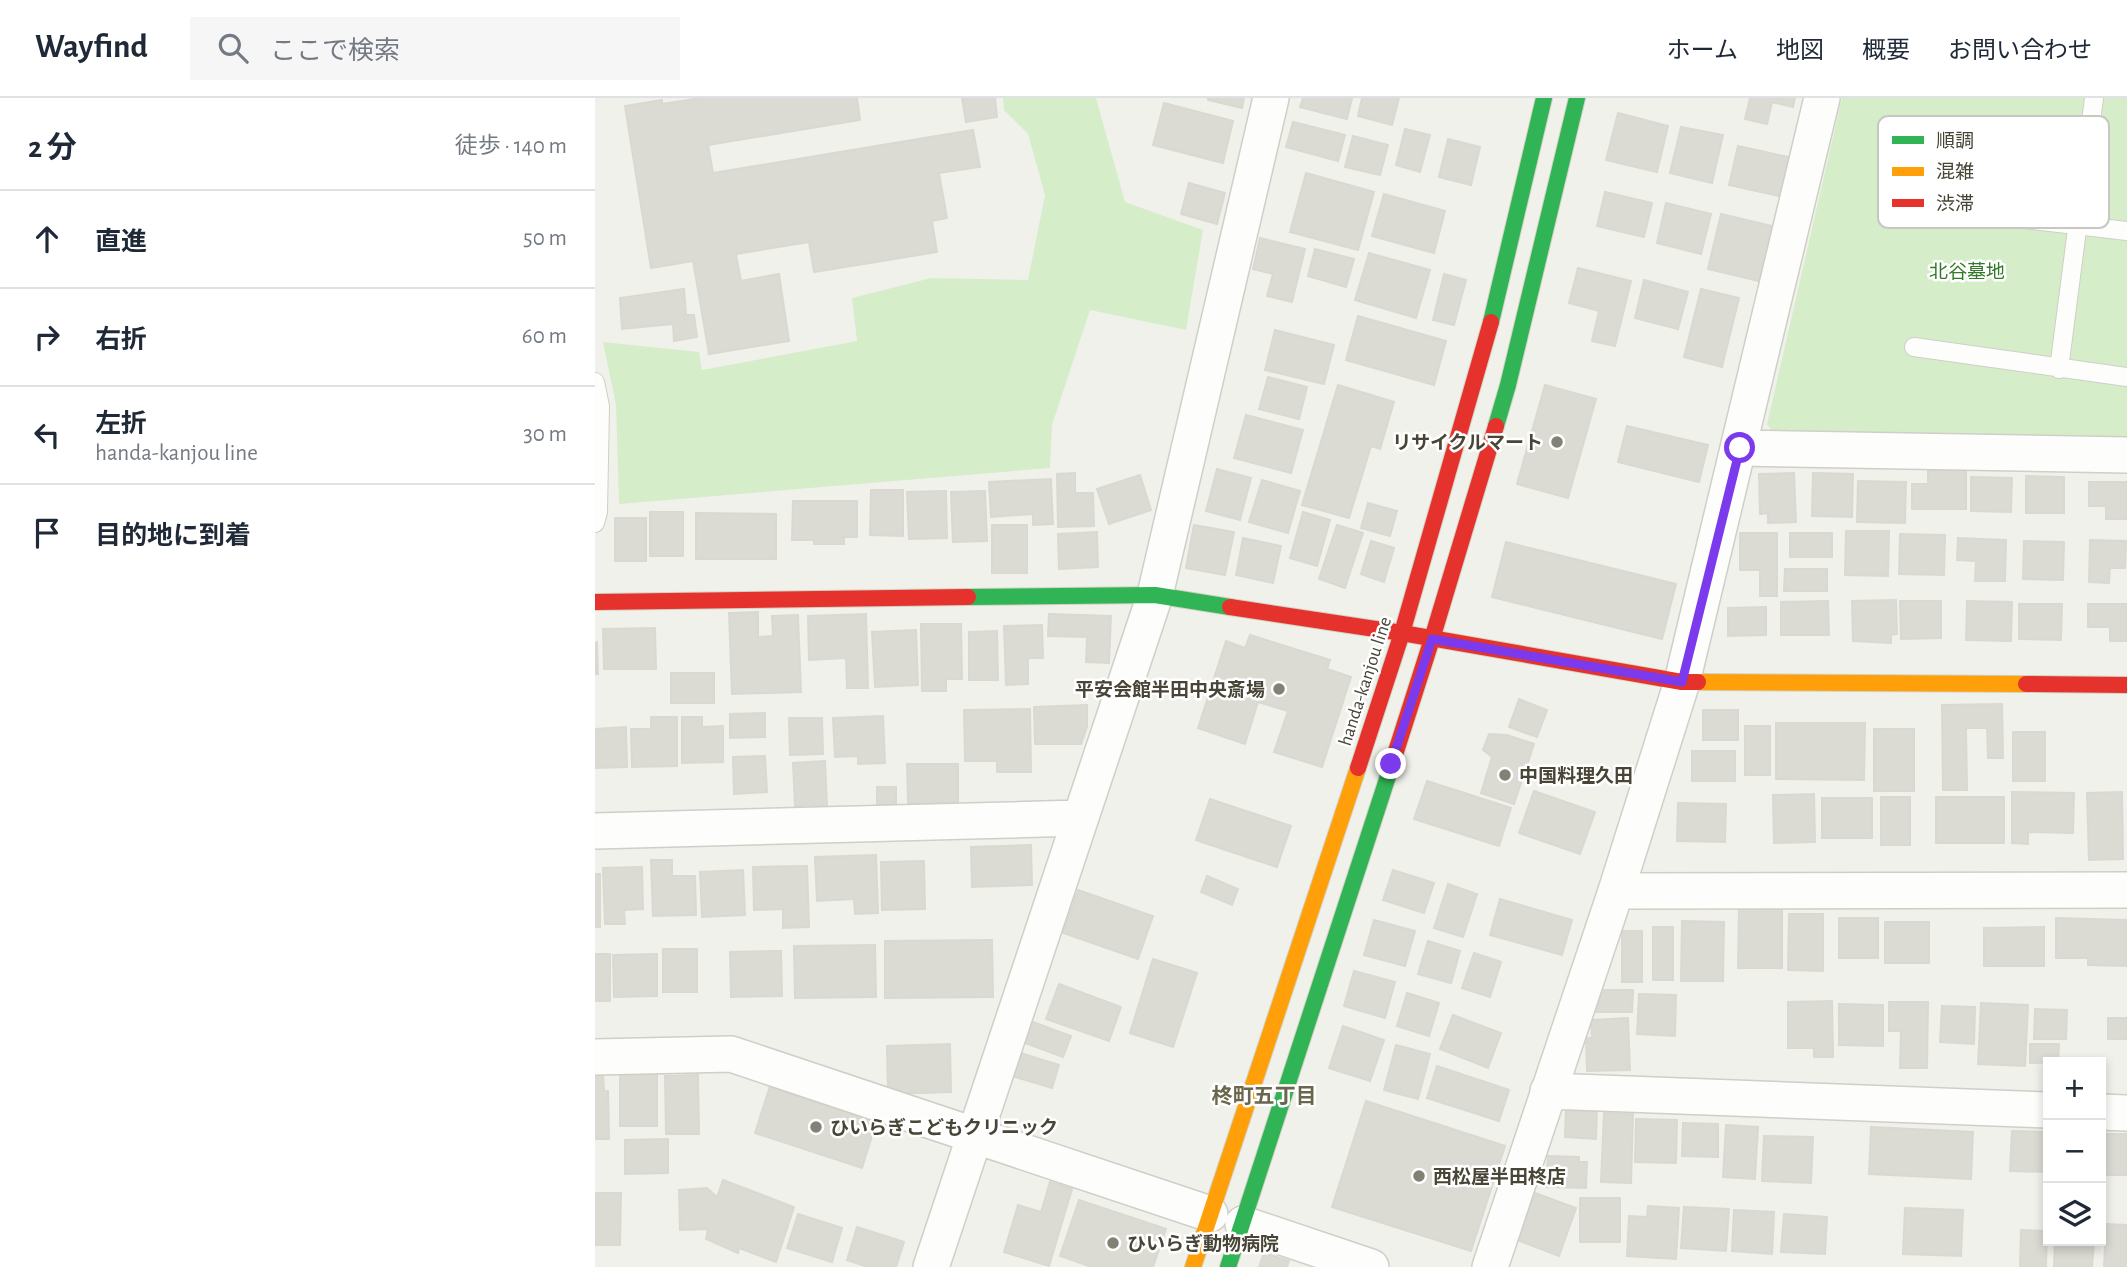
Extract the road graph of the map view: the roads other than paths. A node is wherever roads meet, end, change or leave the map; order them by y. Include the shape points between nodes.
1 (1271, 98) edge
2 (1543, 98) edge
3 (1577, 98) edge
4 (1822, 98) edge
5 (2094, 98) edge
6 (2091, 116) edge
7 (2076, 228) edge
8 (2102, 228) edge
9 (2127, 231) edge
10 (1914, 347) dead end
11 (2059, 369) junction
12 (2127, 377) edge
13 (595, 382) edge
14 (1740, 448) junction
15 (2127, 455) edge
16 (595, 523) edge
17 (1155, 595) junction
18 (595, 602) edge
19 (1402, 633) junction
20 (1432, 639) junction
21 (1682, 682) junction
22 (2127, 685) edge
23 (1079, 818) junction
24 (595, 831) edge
25 (2127, 890) edge
26 (1616, 891) junction
27 (595, 1057) edge
28 (1548, 1091) junction
29 (2043, 1110) edge
30 (2106, 1112) edge
31 (2127, 1113) edge
32 (976, 1135) junction
33 (1226, 1219) junction
34 (931, 1267) edge
35 (1193, 1267) edge
36 (1228, 1267) edge
37 (1371, 1267) edge
38 (1490, 1267) edge

1 - 17 street
2 - 19 main road, handa-kanjou line via 1490,322
3 - 20 main road, handa-kanjou line via 1508,385
4 - 14 street
5 - 6 lane
7 - 11 lane
8 - 9 lane
10 - 11 lane
11 - 12 lane
13 - 16 lane via 600,406 599,513
14 - 15 street
14 - 21 street
17 - 18 main road
17 - 19 main road
17 - 23 street
19 - 20 main road
19 - 33 main road, handa-kanjou line
20 - 21 main road
20 - 33 main road, handa-kanjou line
21 - 22 main road
21 - 26 street
23 - 24 street
23 - 32 street
25 - 26 street
26 - 28 street
27 - 32 street via 731,1054
28 - 29 street
28 - 38 street
30 - 31 street
32 - 33 street
32 - 34 street
33 - 35 main road, handa-kanjou line
33 - 36 main road, handa-kanjou line
33 - 37 street

